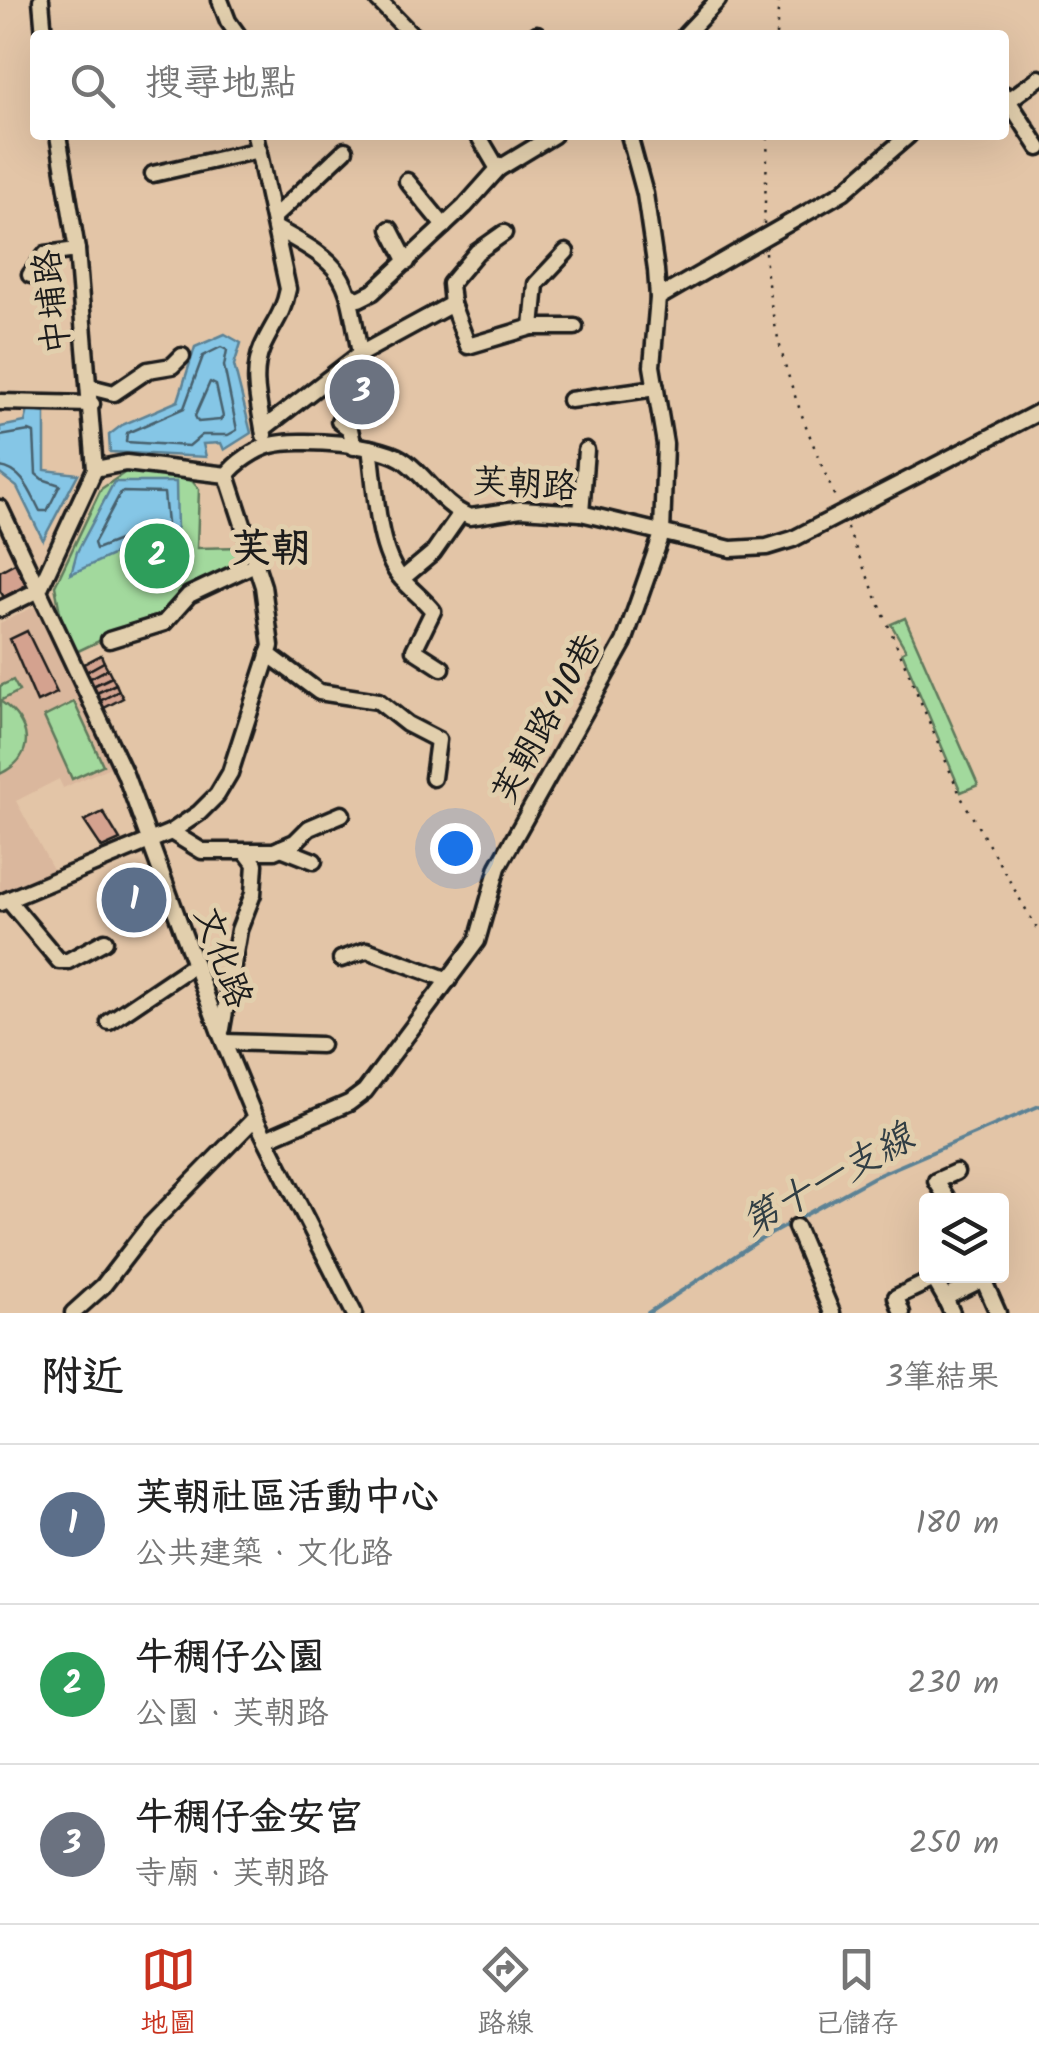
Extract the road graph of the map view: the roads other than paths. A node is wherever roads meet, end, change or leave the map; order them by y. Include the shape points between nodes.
1 (41, 0) edge
2 (220, 0) edge
3 (378, 0) edge
4 (718, 0) edge
5 (44, 30) edge
6 (235, 30) edge
7 (404, 30) edge
8 (691, 30) edge
9 (1039, 78) edge
10 (1009, 95) edge
11 (1009, 101) edge
12 (59, 140) edge
13 (259, 140) edge
14 (481, 140) edge
15 (546, 140) edge
16 (629, 140) edge
17 (903, 140) edge
18 (1037, 140) edge
19 (345, 150) dead end
20 (498, 169) junction
21 (153, 174) dead end
22 (406, 181) dead end
23 (276, 223) junction
24 (444, 226) junction
25 (390, 228) dead end
26 (504, 232) dead end
27 (78, 250) junction
28 (566, 252) dead end
29 (407, 262) junction
30 (30, 275) dead end
31 (349, 295) junction
32 (658, 298) junction
33 (452, 304) junction
34 (532, 327) junction
35 (575, 327) dead end
36 (360, 354) junction
37 (182, 356) dead end
38 (90, 388) junction
39 (656, 388) junction
40 (570, 400) dead end
41 (0, 402) edge
42 (92, 404) junction
43 (1039, 412) edge
44 (339, 421) dead end
45 (263, 429) junction
46 (266, 446) junction
47 (354, 447) junction
48 (370, 448) junction
49 (586, 450) dead end
50 (95, 469) junction
51 (226, 475) junction
52 (0, 508) edge
53 (461, 513) junction
54 (581, 514) junction
55 (662, 534) junction
56 (256, 564) junction
57 (402, 580) junction
58 (38, 590) junction
59 (0, 609) edge
60 (108, 640) dead end
61 (268, 654) junction
62 (442, 668) dead end
63 (433, 778) dead end
64 (342, 814) dead end
65 (171, 832) junction
66 (148, 843) junction
67 (281, 848) junction
68 (246, 852) junction
69 (314, 862) dead end
70 (4, 901) edge
71 (105, 941) dead end
72 (341, 959) dead end
73 (196, 964) junction
74 (449, 980) junction
75 (110, 1022) dead end
76 (222, 1038) junction
77 (321, 1045) dead end
78 (255, 1118) junction
79 (266, 1140) junction
80 (956, 1172) dead end
81 (944, 1193) edge
82 (796, 1227) dead end
83 (972, 1283) edge
84 (986, 1283) edge
85 (945, 1298) junction
86 (73, 1313) edge
87 (354, 1313) edge
88 (832, 1313) edge
89 (902, 1313) edge
90 (952, 1313) edge
91 (998, 1313) edge

1 - 5 street
2 - 6 street
3 - 7 street
4 - 8 street
9 - 10 street
11 - 18 street
12 - 27 street, 中埔路
13 - 21 street
13 - 23 street
14 - 20 street
15 - 20 street
16 - 32 street, 芙朝路410巷 via 645,194
17 - 32 street via 843,192
19 - 23 street
20 - 24 street
22 - 24 street
23 - 31 street via 322,254
23 - 45 street via 288,289 254,373
24 - 29 street
25 - 29 street
26 - 33 street via 450,284
27 - 30 street via 46,254
27 - 38 street, 中埔路
28 - 34 street via 536,284
29 - 31 street via 373,292 359,299
31 - 36 street
32 - 39 street, 芙朝路410巷
33 - 34 street via 468,346
33 - 36 street
34 - 35 street
36 - 45 street
37 - 38 street via 114,393
38 - 42 street, 中埔路
39 - 40 street
39 - 55 street, 芙朝路410巷 via 665,444
41 - 42 street, 中埔路
42 - 50 street, 中埔路
43 - 55 street, 芙朝路 via 794,539 746,550
44 - 47 street via 350,429
45 - 46 street
46 - 47 street, 芙朝路
46 - 51 street
47 - 48 street, 芙朝路
48 - 53 street, 芙朝路 via 407,462
48 - 57 street via 381,540
49 - 54 street
50 - 51 street via 126,463
50 - 58 street
51 - 56 street
52 - 58 street, 文化路
53 - 54 street, 芙朝路
53 - 57 street via 433,553
54 - 55 street, 芙朝路
55 - 74 street, 芙朝路410巷 via 624,642 498,868 477,941
56 - 60 street via 189,595 164,623
56 - 61 street via 269,614
57 - 62 street via 434,611 414,650
58 - 59 street
58 - 66 street, 文化路 via 125,774
61 - 63 street via 319,692 378,701 438,740
61 - 65 street via 230,773 218,795
64 - 67 street
65 - 66 street
65 - 68 street via 202,851
66 - 70 street
66 - 73 street, 文化路
67 - 68 street
67 - 69 street
68 - 76 street via 255,864 253,894 240,930
70 - 71 street via 58,961
72 - 74 street via 368,950
73 - 75 street
73 - 76 street, 文化路
74 - 79 street, 芙朝路410巷 via 365,1092
76 - 77 street
76 - 78 street, 文化路
78 - 79 street, 文化路
78 - 86 street
79 - 87 street, 文化路
80 - 81 street via 936,1181
82 - 88 street
83 - 85 street
84 - 91 street
85 - 89 street via 934,1279 896,1298
85 - 90 street

